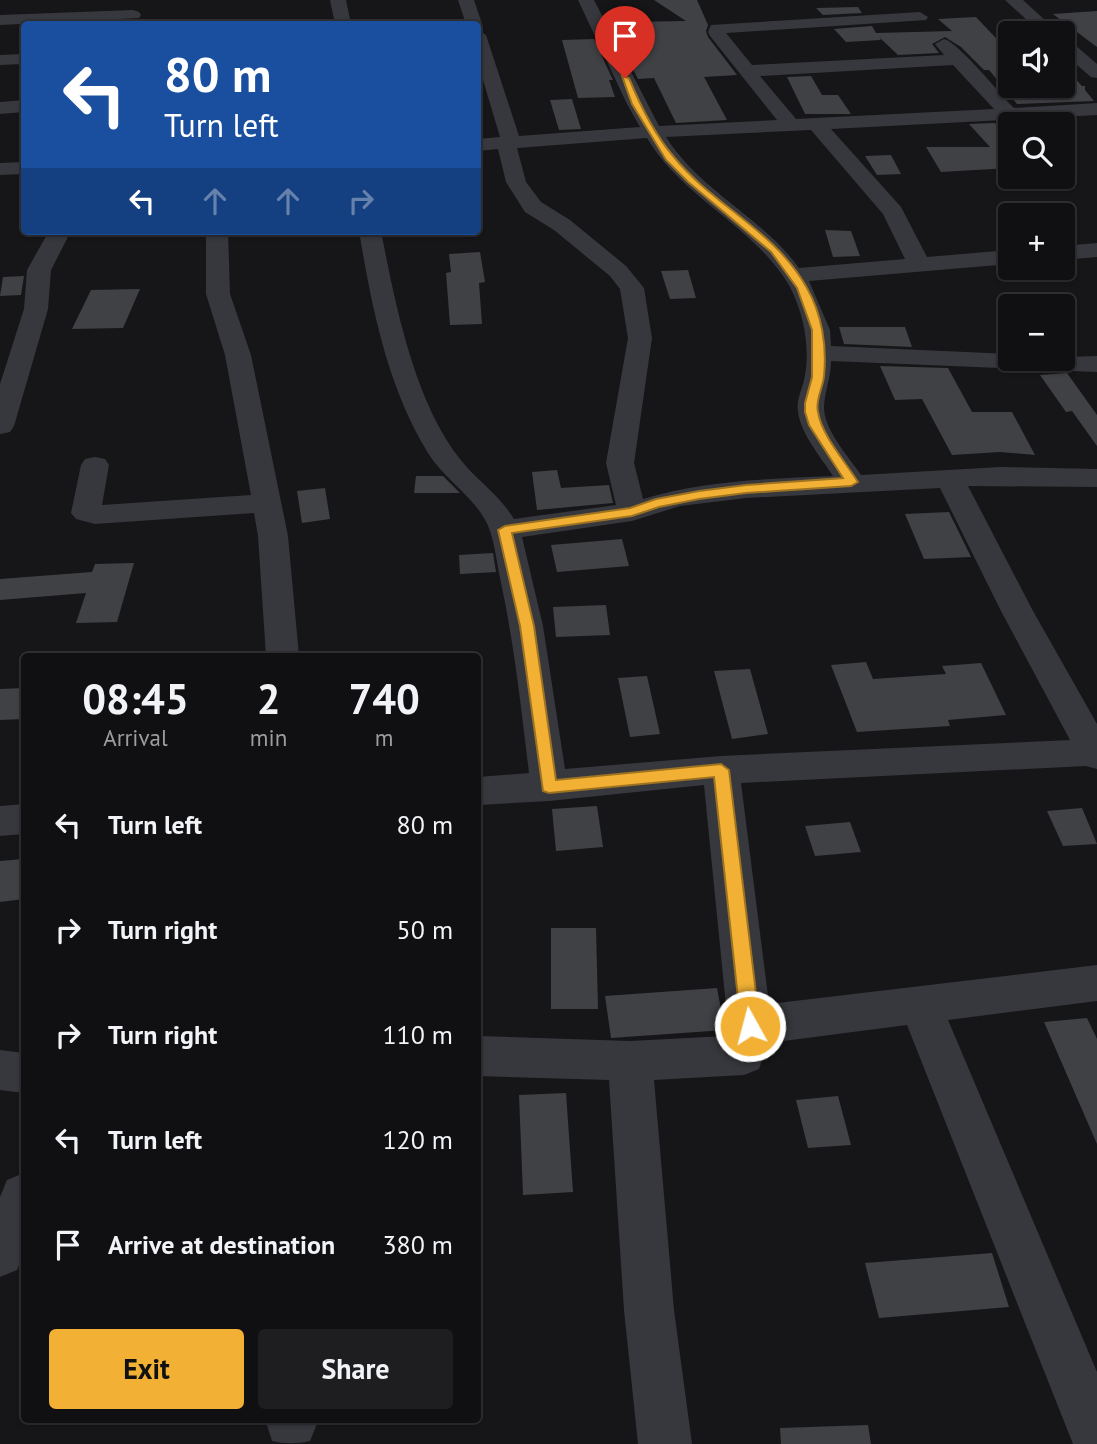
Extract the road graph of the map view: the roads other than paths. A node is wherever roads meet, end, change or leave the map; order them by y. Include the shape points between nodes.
1 (338, 0) edge
2 (466, 0) edge
3 (586, 0) edge
4 (904, 0) edge
5 (1013, 0) edge
6 (134, 13) edge
7 (920, 17) junction
8 (0, 20) edge
9 (342, 21) edge
10 (473, 21) edge
11 (1037, 21) edge
12 (481, 46) edge
13 (1075, 54) edge
14 (0, 60) edge
15 (21, 60) edge
16 (958, 60) junction
17 (747, 71) junction
18 (1097, 73) edge
19 (17, 86) dead end
20 (11, 107) edge
21 (1097, 109) edge
22 (1007, 112) edge
23 (1044, 112) edge
24 (998, 115) edge
25 (816, 124) junction
26 (792, 126) junction
27 (654, 132) junction
28 (508, 142) junction
29 (481, 145) edge
30 (21, 168) edge
31 (0, 169) edge
32 (59, 235) edge
33 (217, 235) edge
34 (371, 235) edge
35 (1097, 250) edge
36 (1075, 252) edge
37 (998, 258) edge
38 (920, 265) junction
39 (793, 275) junction
40 (818, 353) junction
41 (1097, 363) edge
42 (0, 426) edge
43 (95, 466) dead end
44 (949, 478) junction
45 (1097, 478) edge
46 (851, 482) junction
47 (267, 503) junction
48 (632, 512) junction
49 (505, 530) junction
50 (283, 653) edge
51 (1096, 754) edge
52 (721, 770) junction
53 (549, 787) junction
54 (481, 791) edge
55 (21, 819) edge
56 (0, 821) edge
57 (1097, 983) edge
58 (919, 1003) junction
59 (750, 1026) junction
60 (481, 1056) edge
61 (630, 1061) junction
62 (0, 1070) edge
63 (21, 1073) edge
64 (21, 1203) edge
65 (0, 1253) edge
66 (1097, 1436) edge
67 (665, 1444) edge

1 - 9 street
2 - 10 street
3 - 27 street
4 - 7 street
5 - 11 street
6 - 8 street
7 - 16 street
7 - 17 street via 717,29
12 - 28 street
13 - 18 street
14 - 15 street
16 - 17 street
16 - 22 street
17 - 26 street
19 - 20 street
21 - 23 street
24 - 25 street
25 - 26 street
25 - 38 street via 893,212
26 - 27 street
27 - 28 street
27 - 39 street via 669,158 775,250
28 - 29 street
28 - 48 street via 516,182 533,207 562,225 632,288 640,338 620,463
30 - 31 street
32 - 42 street via 39,270 36,309
33 - 47 street via 218,294 238,355
34 - 49 street via 382,298 423,422 450,465 490,504
35 - 36 street
37 - 38 street
38 - 39 street
39 - 40 street via 818,330
40 - 41 street
40 - 46 street via 811,412
43 - 47 street via 86,513 95,515
44 - 45 street
44 - 46 street
44 - 51 street
46 - 48 street via 676,498
47 - 50 street
48 - 49 street
49 - 53 street via 527,626
51 - 52 street
52 - 53 street
52 - 59 street
53 - 54 street
55 - 56 street
57 - 58 street
58 - 59 street
58 - 66 street
59 - 61 street via 744,1055
60 - 61 street
61 - 67 street via 649,1310
62 - 63 street
64 - 65 street

